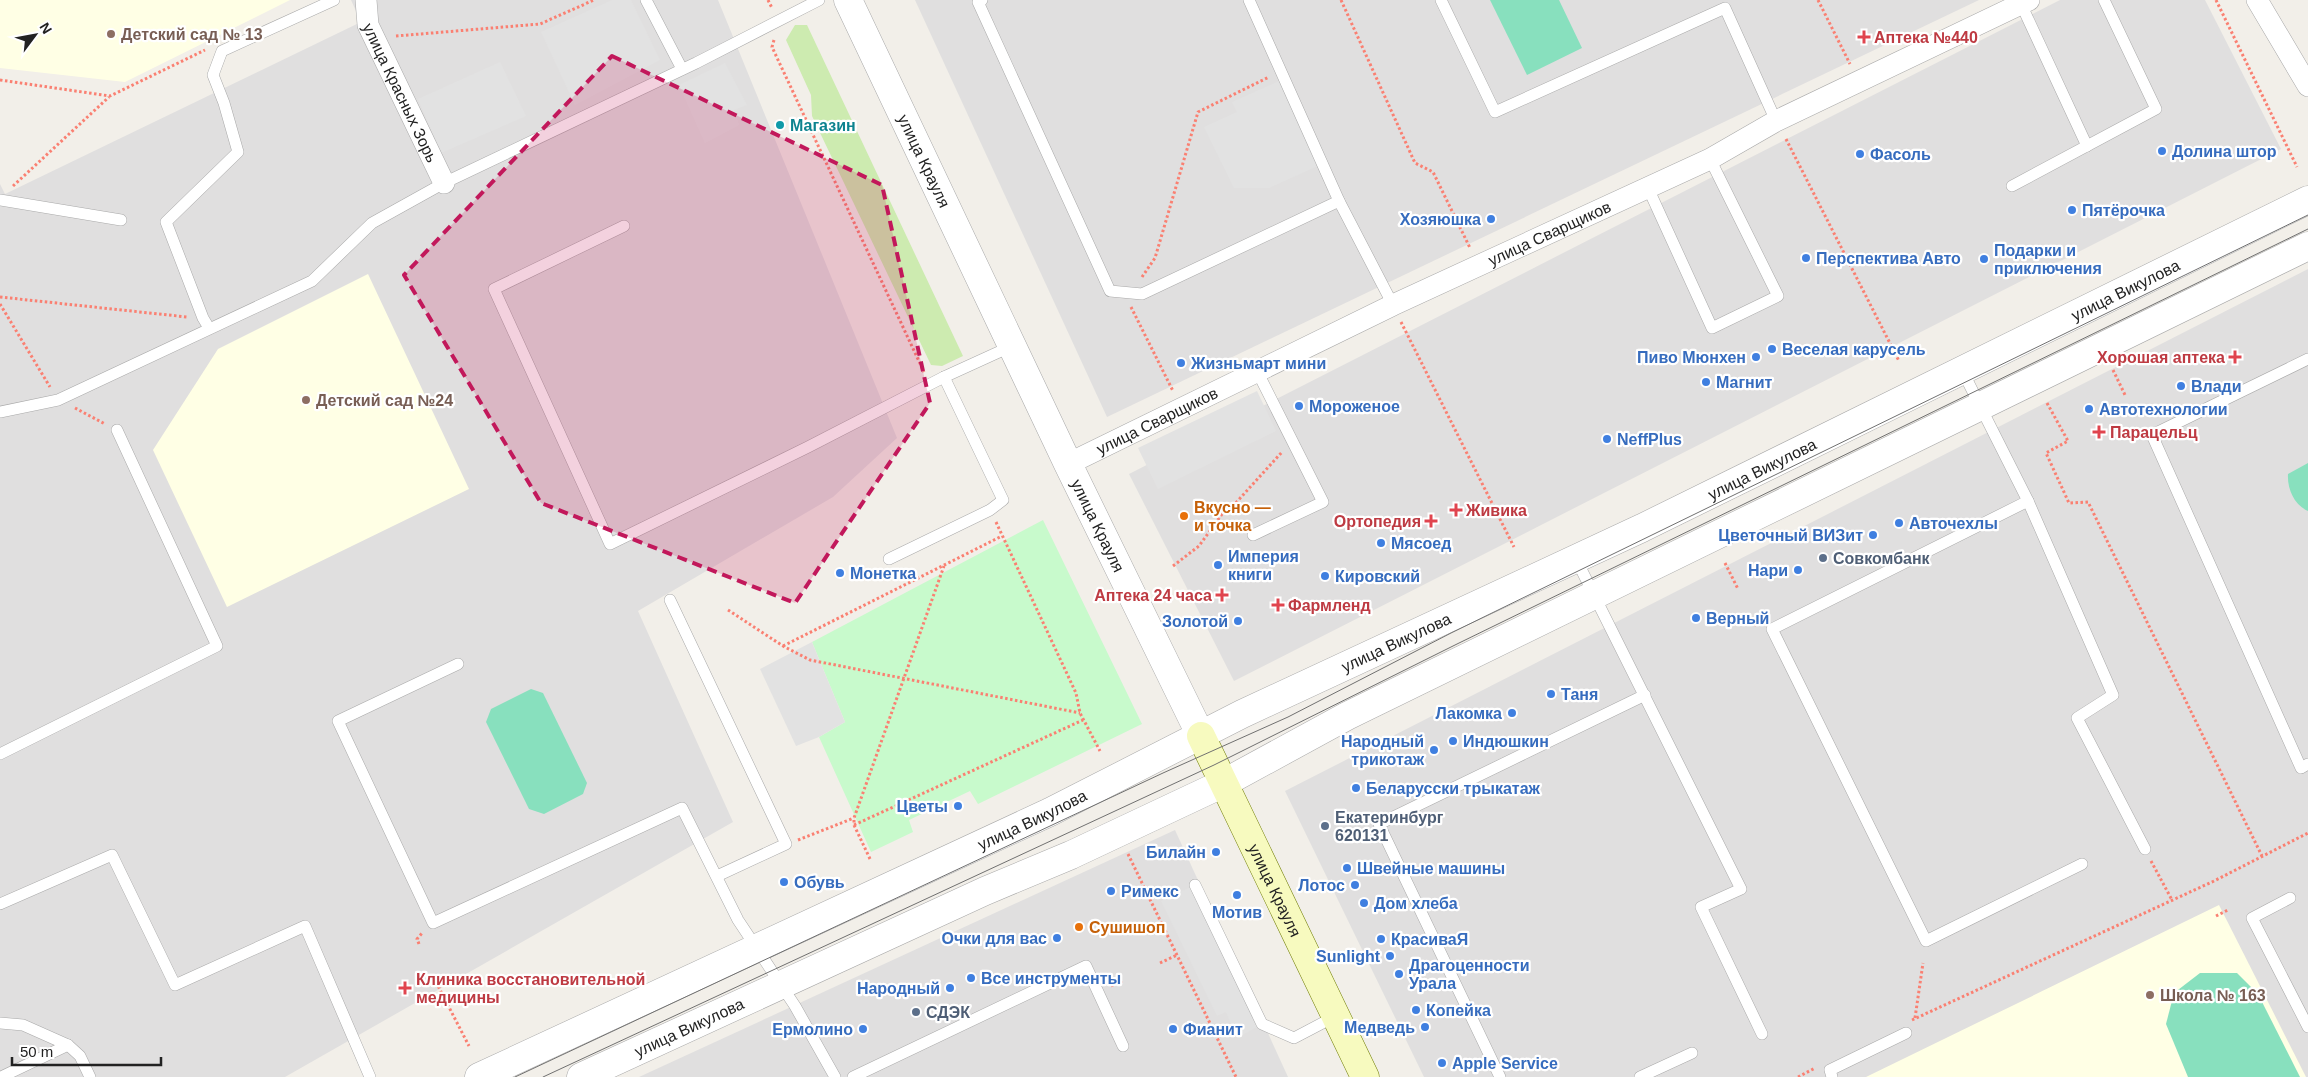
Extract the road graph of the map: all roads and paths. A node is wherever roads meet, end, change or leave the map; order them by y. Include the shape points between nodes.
1 (334, 0) edge
2 (366, 0) edge
3 (594, 0) edge
4 (646, 0) edge
5 (768, 0) edge
6 (819, 0) edge
7 (848, 0) edge
8 (982, 0) edge
9 (1249, 0) edge
10 (1341, 0) edge
11 (1441, 0) edge
12 (1818, 0) edge
13 (2104, 0) edge
14 (2216, 0) edge
15 (2257, 0) edge
16 (2025, 2) edge
17 (1723, 4) edge
18 (778, 20) junction
19 (368, 25) junction
20 (206, 50) dead end
21 (682, 69) junction
22 (1281, 70) junction
23 (0, 80) edge
24 (1859, 81) junction
25 (2308, 86) edge
26 (110, 96) junction
27 (1776, 121) junction
28 (2087, 146) junction
29 (1710, 159) junction
30 (2296, 167) dead end
31 (444, 183) junction
32 (2012, 186) dead end
33 (1648, 188) junction
34 (3, 196) edge
35 (2308, 200) edge
36 (1339, 201) junction
37 (122, 220) dead end
38 (624, 226) dead end
39 (2308, 246) edge
40 (1472, 252) dead end
41 (1131, 293) junction
42 (0, 296) edge
43 (0, 304) edge
44 (1392, 305) junction
45 (206, 323) junction
46 (1012, 346) junction
47 (2308, 359) edge
48 (1899, 361) dead end
49 (1962, 370) junction
50 (2112, 370) dead end
51 (1257, 371) junction
52 (944, 377) junction
53 (930, 384) junction
54 (1174, 394) dead end
55 (2126, 397) dead end
56 (58, 400) junction
57 (2048, 403) dead end
58 (1980, 406) junction
59 (0, 412) edge
60 (117, 430) joint
61 (1294, 444) junction
62 (1068, 464) junction
63 (2028, 501) junction
64 (990, 510) junction
65 (1253, 535) dead end
66 (1002, 536) junction
67 (1514, 547) dead end
68 (889, 559) dead end
69 (1576, 559) junction
70 (1725, 563) dead end
71 (944, 566) junction
72 (1173, 566) dead end
73 (1738, 589) dead end
74 (1594, 594) junction
75 (670, 600) dead end
76 (728, 610) dead end
77 (783, 646) junction
78 (458, 664) dead end
79 (904, 679) junction
80 (1645, 695) junction
81 (1080, 713) junction
82 (1083, 720) junction
83 (1200, 736) junction
84 (1100, 751) dead end
85 (0, 754) edge
86 (2308, 764) edge
87 (1224, 784) junction
88 (854, 818) junction
89 (854, 825) junction
90 (2308, 833) edge
91 (786, 844) junction
92 (2145, 849) joint
93 (1128, 854) dead end
94 (2262, 856) junction
95 (870, 859) dead end
96 (2082, 864) dead end
97 (717, 876) junction
98 (1196, 885) dead end
99 (2290, 898) dead end
100 (2172, 900) junction
101 (0, 904) edge
102 (2228, 910) dead end
103 (2216, 916) dead end
104 (756, 948) junction
105 (1177, 955) junction
106 (1160, 963) dead end
107 (1923, 963) dead end
108 (1122, 981) dead end
109 (436, 982) dead end
110 (781, 985) junction
111 (1111, 986) dead end
112 (1336, 1016) junction
113 (1914, 1018) junction
114 (0, 1023) edge
115 (2308, 1027) edge
116 (1906, 1028) joint
117 (1762, 1034) dead end
118 (68, 1045) junction
119 (469, 1046) dead end
120 (1123, 1046) dead end
121 (1692, 1053) dead end
122 (1823, 1064) dead end
123 (1, 1077) edge
124 (90, 1077) edge
125 (370, 1077) edge
126 (479, 1077) edge
127 (581, 1077) edge
128 (835, 1077) edge
129 (853, 1077) edge
130 (1236, 1077) edge
131 (1365, 1077) edge
132 (1500, 1077) edge
133 (1640, 1077) edge
134 (1798, 1077) edge
135 (1832, 1077) edge

1 - 45 lane via 222,51 213,75 238,152 166,222
2 - 19 street, улица Красных Зорь
3 - 19 path via 540,24 398,37
4 - 21 lane
5 - 18 path
6 - 18 lane
7 - 46 street, улица Крауля
8 - 41 lane via 978,2 1110,291
9 - 22 lane
10 - 40 path via 1414,163 1433,172
11 - 17 lane via 1495,112
12 - 24 path
13 - 28 lane via 2156,109
14 - 30 path
15 - 25 street
16 - 24 street, улица Сварщиков
16 - 28 lane
17 - 27 lane
18 - 21 lane
18 - 53 path via 772,48
19 - 31 street, улица Красных Зорь
20 - 26 path
21 - 31 lane
22 - 36 lane
22 - 41 path via 1198,112 1155,258
23 - 26 path
24 - 27 street, улица Сварщиков
26 - 34 path
27 - 29 street, улица Сварщиков
27 - 48 path
28 - 32 lane
29 - 33 street, улица Сварщиков
29 - 33 lane via 1778,296 1712,328
31 - 45 lane via 372,223 312,281
33 - 44 street, улица Сварщиков
34 - 37 lane
35 - 49 street, улица Викулова
36 - 41 lane via 1142,294
36 - 44 lane
38 - 53 lane via 494,289 610,544
39 - 58 street, улица Викулова
41 - 54 path via 1127,299
42 - 45 path
43 - 56 path
44 - 51 street, улица Сварщиков
44 - 67 path
45 - 56 lane
46 - 52 lane
46 - 62 street, улица Крауля
47 - 86 lane via 2152,435 2300,768
49 - 58 lane
49 - 69 street, улица Викулова
50 - 55 path
51 - 61 lane
51 - 62 street, улица Сварщиков
52 - 53 lane
52 - 64 lane via 1003,500
56 - 59 lane
56 - 60 path
57 - 94 path via 2068,441 2046,453 2069,503 2088,502
58 - 63 lane
58 - 74 street, улица Викулова
60 - 85 lane via 217,646
61 - 65 lane via 1323,502
61 - 72 path via 1284,449 1222,514 1199,546
62 - 83 street, улица Крауля
63 - 92 lane via 2113,695 2077,718
63 - 96 lane via 1772,629 1926,941
64 - 66 path
64 - 68 lane
66 - 71 path
66 - 81 path via 1076,693
69 - 74 lane
69 - 83 street, улица Викулова
70 - 73 path
71 - 77 path
71 - 79 path
74 - 80 lane
74 - 87 street, улица Викулова via 1347,716
75 - 91 lane
76 - 77 path
77 - 79 path via 810,660
78 - 97 lane via 338,721 433,923 682,808
79 - 81 path
79 - 88 path
80 - 117 lane via 1741,889 1701,907
80 - 132 lane via 1380,824
81 - 82 path
82 - 84 path
82 - 89 path
83 - 87 main road, улица Крауля
83 - 104 street, улица Викулова via 1050,812
87 - 110 street, улица Викулова
87 - 112 main road, улица Крауля
88 - 89 path
88 - 91 path
89 - 95 path
90 - 94 path
91 - 97 lane
92 - 100 path
93 - 105 path
94 - 100 path
97 - 104 lane
98 - 112 lane via 1262,1024 1294,1038
99 - 115 lane via 2252,918
100 - 113 path
101 - 125 lane via 112,855 174,985 305,926
102 - 103 path
104 - 110 lane
104 - 126 street, улица Викулова
105 - 106 path
105 - 130 path
107 - 113 path
108 - 111 path
109 - 119 path
110 - 127 street, улица Викулова
110 - 128 lane
112 - 131 main road, улица Крауля
113 - 116 path
114 - 118 lane via 23,1025
116 - 135 lane via 1830,1070
118 - 123 lane
118 - 124 lane via 80,1056
120 - 129 lane via 1086,966
121 - 133 lane
122 - 134 path

